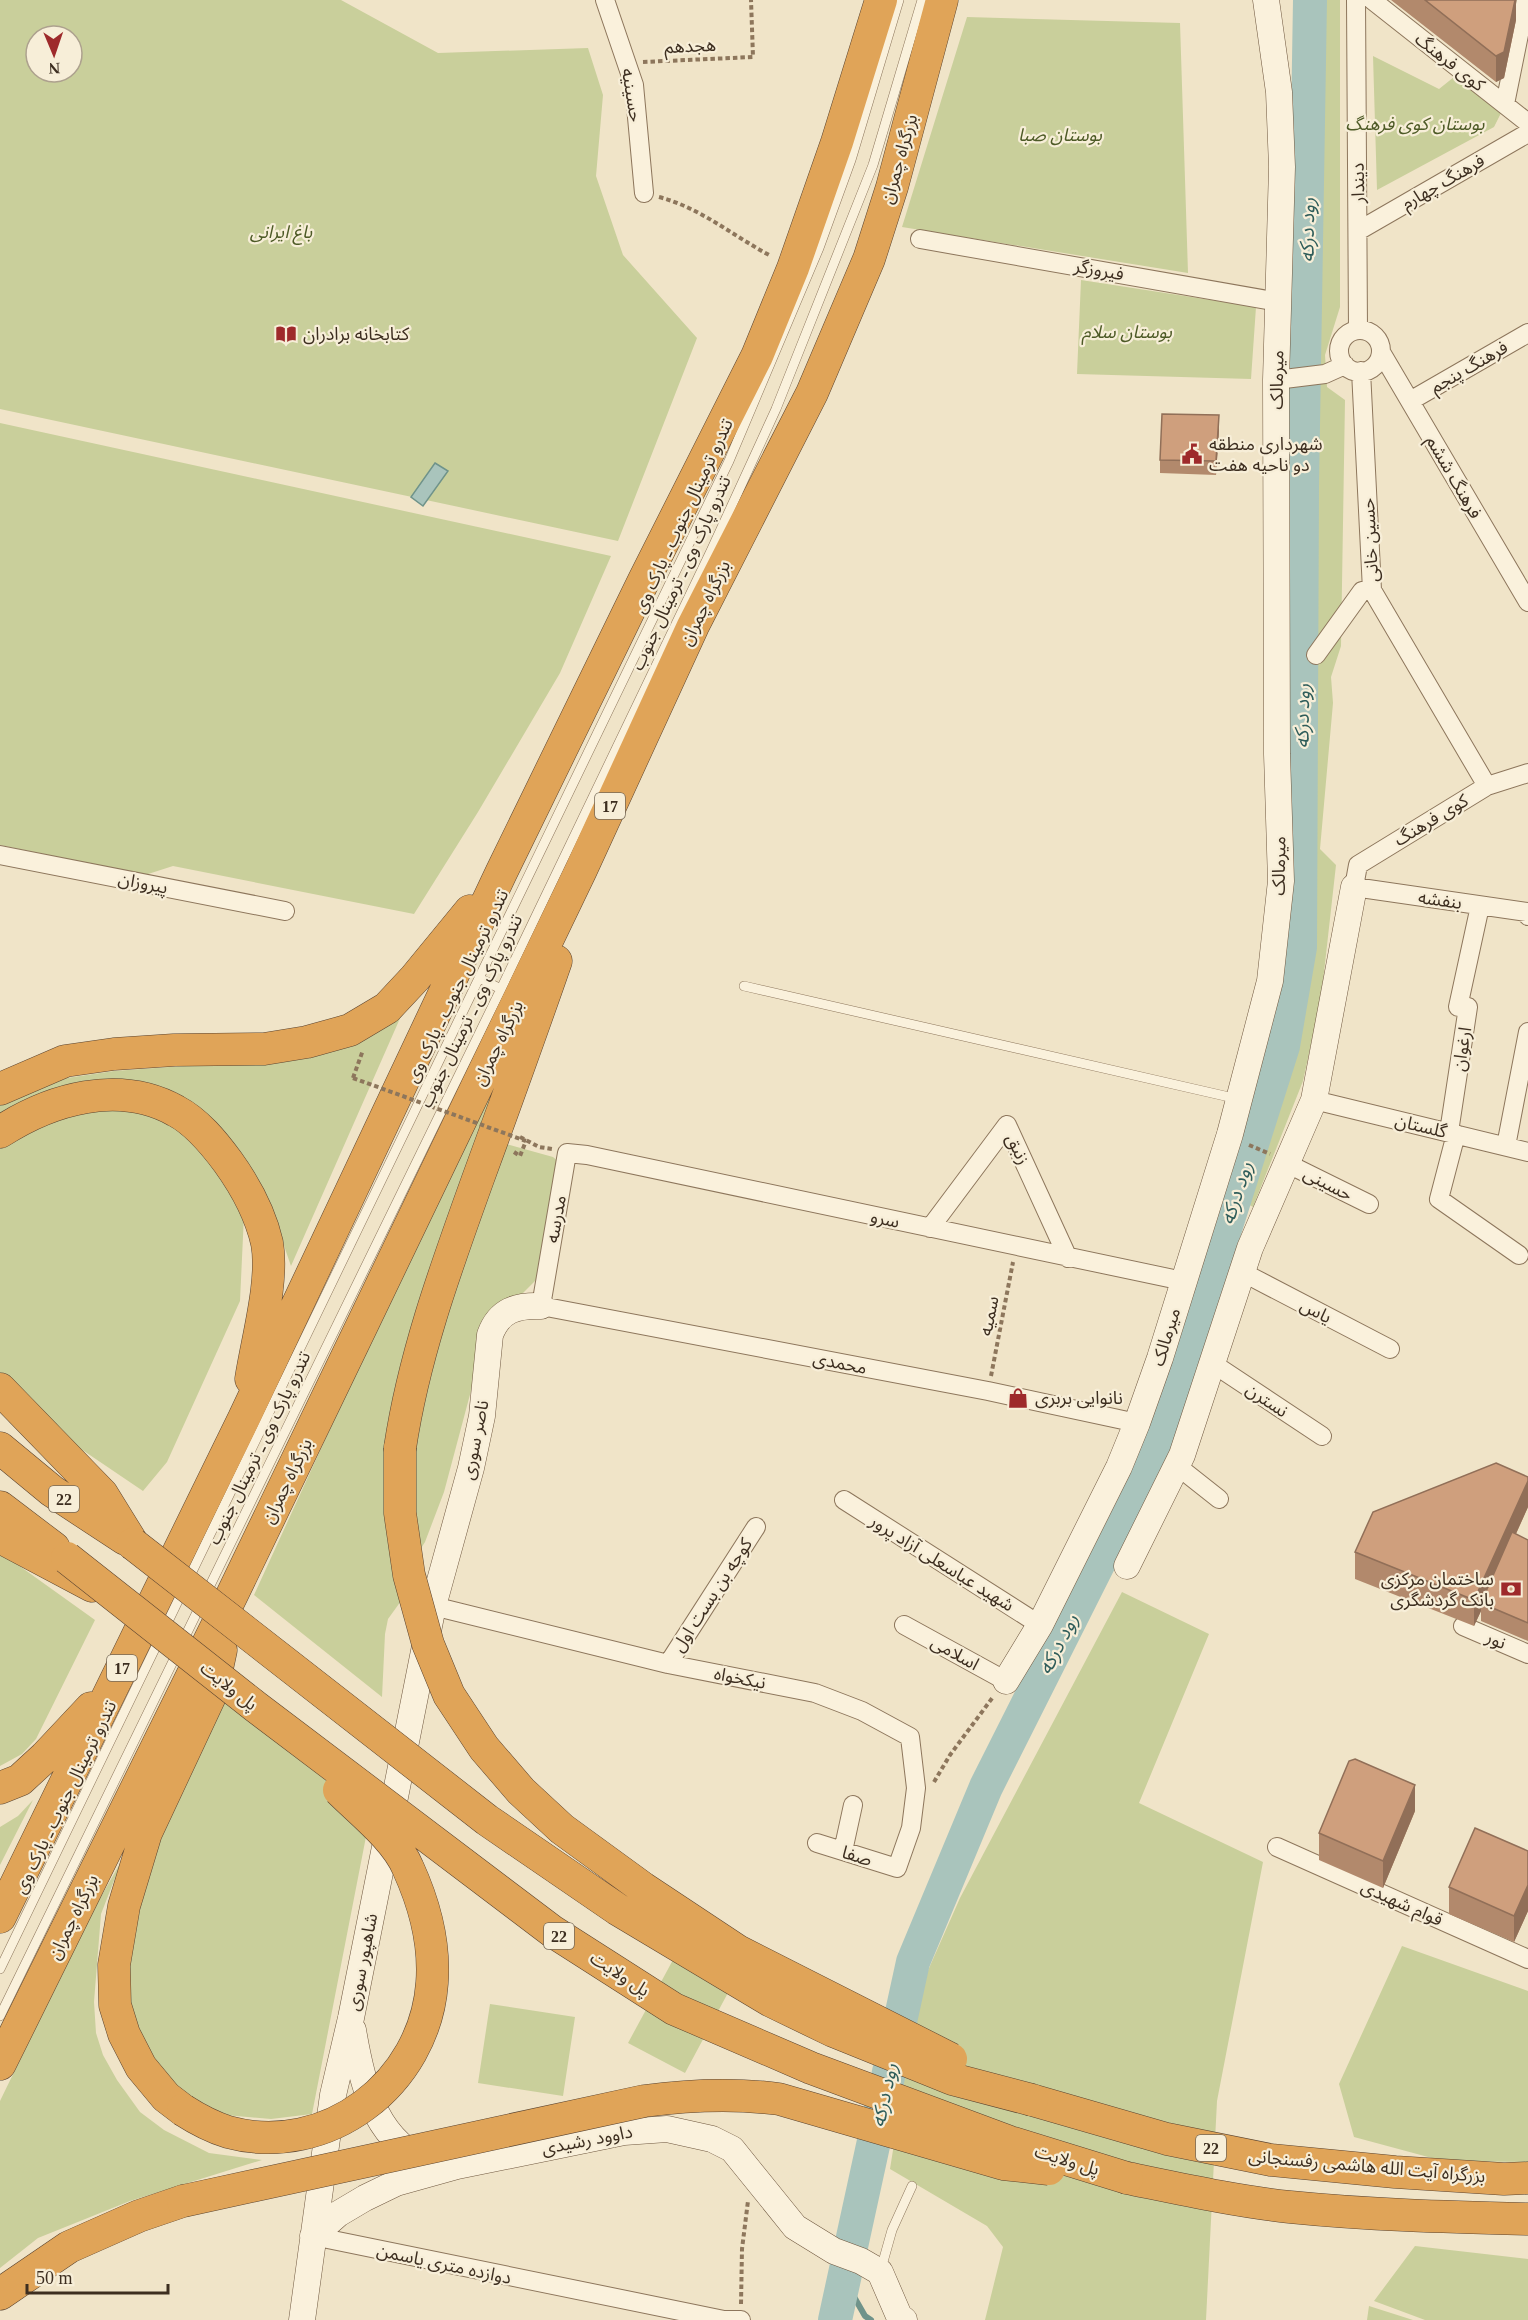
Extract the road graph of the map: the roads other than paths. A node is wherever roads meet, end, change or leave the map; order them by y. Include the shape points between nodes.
1 (605, 0) edge
2 (881, 0) edge
3 (899, 0) edge
4 (922, 0) edge
5 (942, 0) edge
6 (1266, 0) edge
7 (1356, 0) edge
8 (1526, 0) edge
9 (1378, 3) edge
10 (1505, 104) junction
11 (1528, 123) edge
12 (1528, 133) edge
13 (644, 193) road end
14 (1358, 231) junction
15 (920, 239) dead end
16 (1279, 302) junction
17 (1358, 330) junction
18 (1528, 333) edge
19 (1381, 351) junction
20 (1353, 368) junction
21 (1285, 379) junction
22 (1410, 402) junction
23 (1372, 590) junction
24 (1528, 602) edge
25 (1316, 655) dead end
26 (1528, 773) edge
27 (1487, 786) junction
28 (0, 855) edge
29 (581, 870) junction
30 (501, 873) junction
31 (1354, 887) junction
32 (1480, 906) junction
33 (285, 911) dead end
34 (1528, 914) edge
35 (479, 978) junction
36 (744, 986) dead end
37 (501, 989) junction
38 (1528, 1032) edge
39 (0, 1089) edge
40 (1240, 1099) junction
41 (1314, 1100) junction
42 (0, 1132) edge
43 (1452, 1133) junction
44 (1506, 1146) junction
45 (1528, 1152) edge
46 (586, 1155) joint
47 (1286, 1163) junction
48 (1369, 1204) dead end
49 (930, 1228) junction
50 (1519, 1255) dead end
51 (1068, 1258) junction
52 (1242, 1272) junction
53 (1183, 1281) junction
54 (541, 1306) junction
55 (1390, 1349) dead end
56 (1212, 1363) junction
57 (0, 1389) edge
58 (244, 1418) junction
59 (1137, 1423) junction
60 (1322, 1436) dead end
61 (0, 1448) edge
62 (1176, 1465) junction
63 (1219, 1499) dead end
64 (844, 1500) dead end
65 (0, 1507) edge
66 (756, 1527) dead end
67 (0, 1537) edge
68 (133, 1544) junction
69 (1127, 1566) dead end
70 (232, 1595) junction
71 (124, 1603) junction
72 (433, 1606) junction
73 (904, 1625) dead end
74 (1040, 1625) junction
75 (1463, 1626) dead end
76 (1528, 1654) edge
77 (668, 1664) junction
78 (116, 1681) junction
79 (1005, 1681) joint
80 (256, 1707) junction
81 (0, 1788) edge
82 (853, 1805) dead end
83 (817, 1844) dead end
84 (1276, 1847) dead end
85 (843, 1851) junction
86 (897, 1868) joint
87 (0, 1917) edge
88 (1528, 1959) edge
89 (0, 1969) edge
90 (0, 2016) edge
91 (351, 2018) junction
92 (0, 2064) edge
93 (365, 2091) junction
94 (333, 2095) junction
95 (1032, 2100) junction
96 (327, 2132) junction
97 (457, 2166) junction
98 (1127, 2178) junction
99 (1528, 2178) edge
100 (912, 2186) dead end
101 (1528, 2219) edge
102 (314, 2236) junction
103 (870, 2266) junction
104 (0, 2294) edge
105 (302, 2320) edge
106 (741, 2320) edge
107 (904, 2320) edge

1 - 13 street, حسینیه via 634,85
2 - 30 highway, 17 via 837,142 757,356
3 - 35 lane, تندرو ترمینال جنوب ـ پارک وی via 851,160 768,372 729,461
4 - 37 lane, تندرو پارک وی ـ ترمینال جنوب via 873,165 776,410
5 - 29 highway, بزرگراه چمران / 17 via 892,187 842,325 812,393 693,626
6 - 16 street, میرمالک via 1281,120
7 - 14 street, دیندار
8 - 10 street
9 - 10 street, کوی فرهنگ
10 - 11 street, کوی فرهنگ
12 - 14 street, فرهنگ چهارم
14 - 17 street, دیندار
15 - 16 street, فیروزگر
16 - 21 street, میرمالک
17 - 19 street via 1377,338
17 - 20 street via 1341,340 1339,353
18 - 22 street, فرهنگ پنجم
19 - 20 street via 1372,368
19 - 22 street, فرهنگ ششم
20 - 21 street
20 - 23 street, حسین خانی
21 - 40 street, میرمالک via 1277,742 1281,880 1270,981
22 - 24 street, فرهنگ ششم
23 - 25 street via 1362,591
23 - 27 street, حسین خانی
26 - 27 street, کوی فرهنگ
27 - 31 street, کوی فرهنگ via 1358,865
28 - 33 street, پیروزان
29 - 70 highway, بزرگراه چمران / 17
29 - 95 highway, bridge via 568,925 451,1254 406,1404 400,1448 400,1513 409,1575 428,1644 449,1695 484,1748 521,1791 562,1829 738,1951
30 - 39 highway via 387,1008 350,1029 264,1049 114,1054 65,1061
30 - 58 highway, 17
31 - 32 street, بنفشه
31 - 41 street
32 - 34 street, بنفشه
32 - 43 street, ارغوان via 1458,1006 1468,1007
35 - 37 lane
35 - 89 lane, تندرو ترمینال جنوب ـ پارک وی
36 - 40 lane
37 - 90 lane, تندرو پارک وی ـ ترمینال جنوب
38 - 44 street
40 - 53 street, میرمالک
41 - 43 street, گلستان
41 - 47 street
42 - 58 highway via 55,1103 93,1096 135,1097 177,1111 219,1150 254,1203 269,1259
43 - 44 street, گلستان
43 - 50 street via 1439,1199
44 - 45 street, گلستان
46 - 49 street, سرو
46 - 54 street, مدرسه via 567,1153
47 - 48 street, حسینی
47 - 52 street
49 - 51 street, سرو
49 - 51 street, زنبق via 1007,1125
51 - 53 street, سرو
52 - 55 street, یاس
52 - 56 street
53 - 59 street, میرمالک
54 - 59 street, محمدی
54 - 72 street, ناصر سوری via 510,1309 494,1324 490,1335 482,1416
56 - 60 street, نسترن
56 - 62 street
57 - 68 highway via 102,1494
58 - 78 highway, 17
59 - 74 street, میرمالک
61 - 68 highway, 22 via 51,1491
62 - 63 street
62 - 69 street
64 - 74 street, شهید عباسعلی آزاد پرور
65 - 71 highway, پل ولایت / 22, bridge
66 - 77 street, کوچه بن بست اول
67 - 71 highway
68 - 95 highway, 22, bridge via 487,1820 617,1909 771,2001 823,2026 952,2079
70 - 80 highway, bridge via 212,1692 146,1833 122,1916 114,1965 115,2006 141,2067 165,2097 202,2121 229,2132 283,2136 334,2123 373,2100 406,2062 420,2037 428,2008 432,1982 430,1942 408,1866 394,1845
70 - 92 highway, بزرگراه چمران / 17
71 - 80 highway, پل ولایت / 22, bridge
72 - 77 street, نیکخواه
72 - 91 street, شاهپور سوری
73 - 79 street, اسلامی
74 - 79 street, میرمالک
75 - 76 street, نور
77 - 86 street, نیکخواه via 815,1693 862,1711 909,1737 916,1788 911,1828
78 - 81 highway via 45,1757 20,1780
78 - 87 highway, 17
80 - 98 highway, پل ولایت / 22, bridge via 552,1931 674,2009 811,2068 988,2134
82 - 85 street
83 - 85 street, صفا
84 - 88 street, قوام شهیدی
85 - 86 street, صفا
91 - 93 street
91 - 94 street, شاهپور سوری
93 - 94 street via 348,2080
93 - 97 street via 401,2145 424,2160
94 - 96 street, شاهپور سوری
95 - 99 highway, بزرگراه آیت الله هاشمی رفسنجانی / 22 via 1148,2134 1271,2160 1395,2172
96 - 97 street via 345,2149 385,2160 417,2166
96 - 102 street, شاهپور سوری
97 - 102 street, داوود رشیدی via 396,2183 365,2198 338,2214
97 - 103 street, داوود رشیدی via 624,2132 688,2132 723,2143 738,2156 795,2227 834,2251
98 - 101 highway, 22 via 1288,2206 1393,2216
98 - 104 highway, bridge via 1003,2164 779,2099 702,2094 644,2101 183,2201 69,2247
100 - 103 lane
102 - 105 street, شاهپور سوری
102 - 106 street, دوازده متری یاسمن via 575,2291
103 - 107 street

